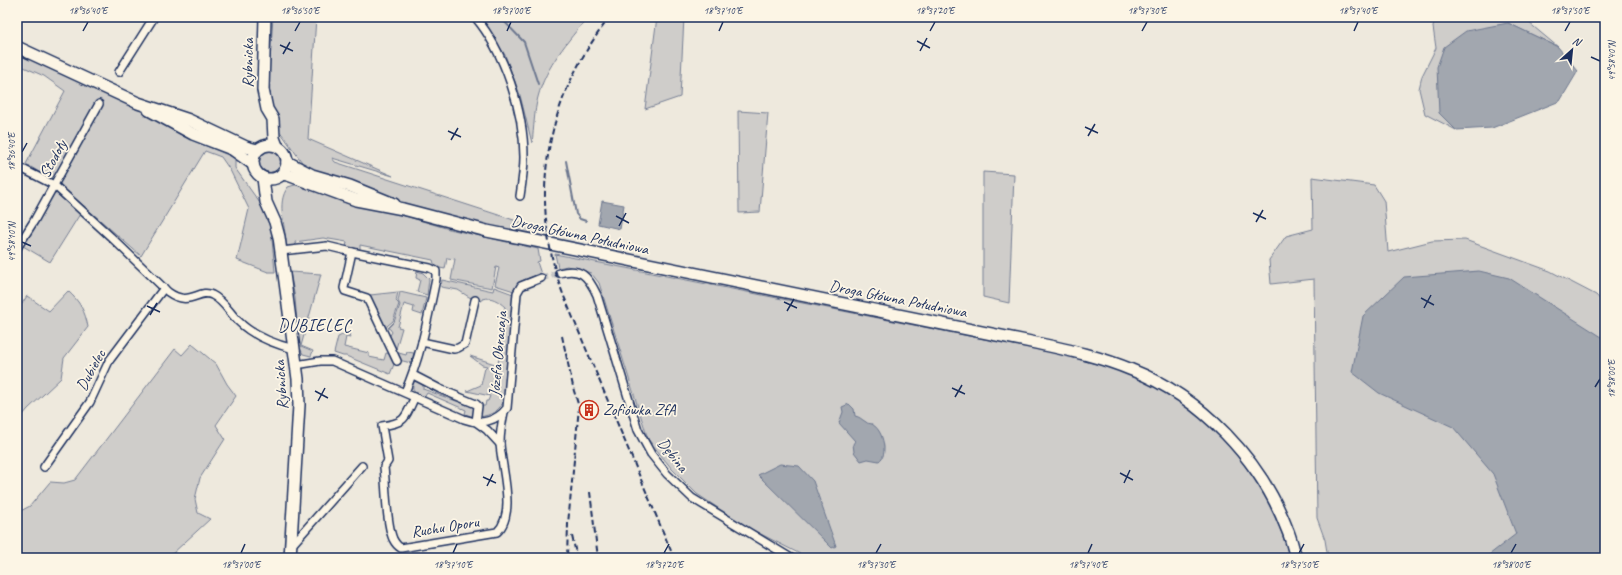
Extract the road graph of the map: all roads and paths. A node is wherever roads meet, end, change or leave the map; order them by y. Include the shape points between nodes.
1 (154, 17) edge
2 (265, 17) edge
3 (475, 17) edge
4 (17, 47) edge
5 (119, 72) dead end
6 (138, 102) junction
7 (99, 104) dead end
8 (267, 109) junction
9 (277, 146) junction
10 (261, 148) junction
11 (287, 162) junction
12 (252, 164) junction
13 (17, 166) edge
14 (279, 176) junction
15 (263, 178) junction
16 (54, 185) junction
17 (520, 196) dead end
18 (403, 209) junction
19 (271, 212) junction
20 (17, 248) edge
21 (281, 251) junction
22 (352, 252) junction
23 (559, 273) tunnel mouth
24 (542, 278) tunnel mouth
25 (164, 288) junction
26 (474, 300) dead end
27 (422, 342) junction
28 (294, 349) junction
29 (397, 361) dead end
30 (296, 365) junction
31 (413, 375) junction
32 (405, 392) junction
33 (415, 397) junction
34 (504, 412) junction
35 (476, 422) junction
36 (500, 444) junction
37 (44, 466) dead end
38 (362, 466) dead end
39 (290, 546) junction
40 (290, 558) edge
41 (791, 558) edge
42 (1296, 558) edge

1 - 5 street
2 - 8 main road, Rybnicka via 263,80
3 - 17 street via 497,49 514,94 524,154
4 - 6 main road
6 - 10 main road via 188,120 246,147
6 - 12 main road via 183,130 232,149
7 - 16 street, Stodoły
8 - 9 main road, Rybnicka via 273,119
8 - 10 main road, Rybnicka via 268,125
9 - 10 main road
9 - 11 main road via 284,151
10 - 12 main road via 253,156
11 - 14 main road via 286,169
11 - 18 main road, Droga Główna Południowa via 312,175 356,188
12 - 15 main road
13 - 16 street
14 - 15 main road
14 - 18 main road, Droga Główna Południowa via 288,175 356,200
14 - 19 main road, Rybnicka via 273,187
15 - 19 main road, Rybnicka via 266,202
16 - 20 street, Stodoły
16 - 25 street
18 - 42 main road, Droga Główna Południowa via 537,243 1071,350 1133,370 1156,381 1205,414 1230,439 1252,465 1271,494 1287,529
19 - 21 main road, Rybnicka
21 - 22 street via 327,246
21 - 28 main road, Rybnicka
22 - 27 street via 436,271
22 - 29 street via 345,291 367,298
23 - 41 street, Dębina via 574,271 590,280 597,295 638,430 651,454 667,474 692,498
24 - 34 street, Józefa Obracaja via 521,286 517,293 509,400
25 - 28 street via 180,298 188,299 207,293 213,295 249,330
25 - 37 street, Dubielec via 109,361 90,402
26 - 27 street via 465,344 454,349
27 - 31 street
28 - 30 main road, Rybnicka
30 - 32 street via 332,361
30 - 39 main road, Rybnicka via 299,405
31 - 32 street
31 - 35 street via 476,404
32 - 33 street, Józefa Obracaja
33 - 35 street, Józefa Obracaja
33 - 36 street, Ruchu Oporu via 404,420 398,424 382,426 388,461 384,467 392,538 401,548 497,532 503,527 507,493
34 - 35 street, Józefa Obracaja via 485,422
34 - 36 street, Ruchu Oporu
35 - 36 street
38 - 39 street
39 - 40 main road, Rybnicka

